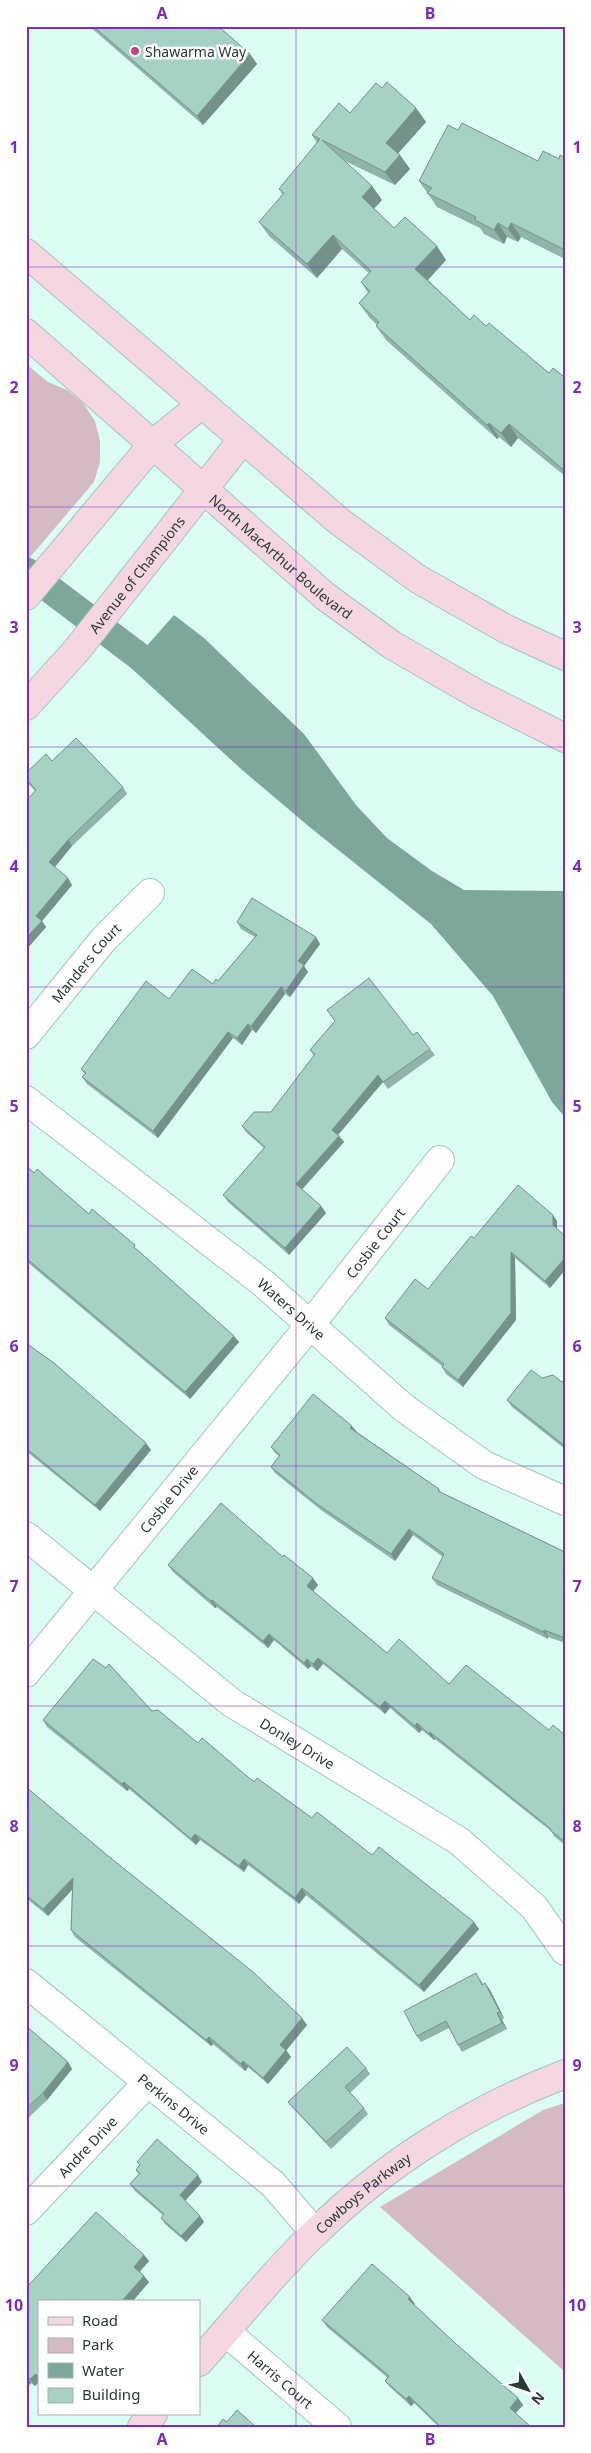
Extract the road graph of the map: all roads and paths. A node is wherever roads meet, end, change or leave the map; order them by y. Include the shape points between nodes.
1 (26, 253) edge
2 (26, 333) edge
3 (202, 404) junction
4 (243, 439) junction
5 (153, 444) junction
6 (204, 489) junction
7 (26, 596) edge
8 (565, 656) edge
9 (26, 706) edge
10 (565, 738) edge
11 (150, 894) dead end
12 (26, 1035) edge
13 (26, 1100) edge
14 (440, 1160) dead end
15 (310, 1324) junction
16 (565, 1501) edge
17 (26, 1536) edge
18 (93, 1592) junction
19 (26, 1673) edge
20 (565, 1951) edge
21 (26, 1983) edge
22 (565, 2074) edge
23 (148, 2082) junction
24 (26, 2211) edge
25 (315, 2233) junction
26 (226, 2332) junction
27 (200, 2361) edge
28 (151, 2416) edge
29 (142, 2427) edge
30 (337, 2427) edge

1 - 3 main road
2 - 5 main road, North MacArthur Boulevard
3 - 4 main road
3 - 5 main road
4 - 6 main road, Avenue of Champions
4 - 8 main road via 340,522 418,580 506,629
5 - 6 main road, North MacArthur Boulevard
5 - 7 main road
6 - 9 main road, Avenue of Champions via 76,651
6 - 10 main road, North MacArthur Boulevard via 326,597 392,645 477,694
11 - 12 street, Manders Court via 104,940
13 - 15 street, Waters Drive via 240,1264
14 - 15 street, Cosbie Court
15 - 16 street, Waters Drive via 404,1408 484,1466
15 - 18 street, Cosbie Drive
17 - 18 street, Donley Drive
18 - 19 street, Cosbie Drive
18 - 20 street, Donley Drive via 232,1703 459,1841 534,1907
21 - 23 street, Perkins Drive
22 - 25 main road, Cowboys Parkway via 454,2126 385,2173
23 - 24 street, Andre Drive
23 - 25 street, Perkins Drive via 273,2184
25 - 26 main road, Cowboys Parkway
26 - 27 main road, Cowboys Parkway
26 - 30 street, Harris Court
28 - 29 main road

